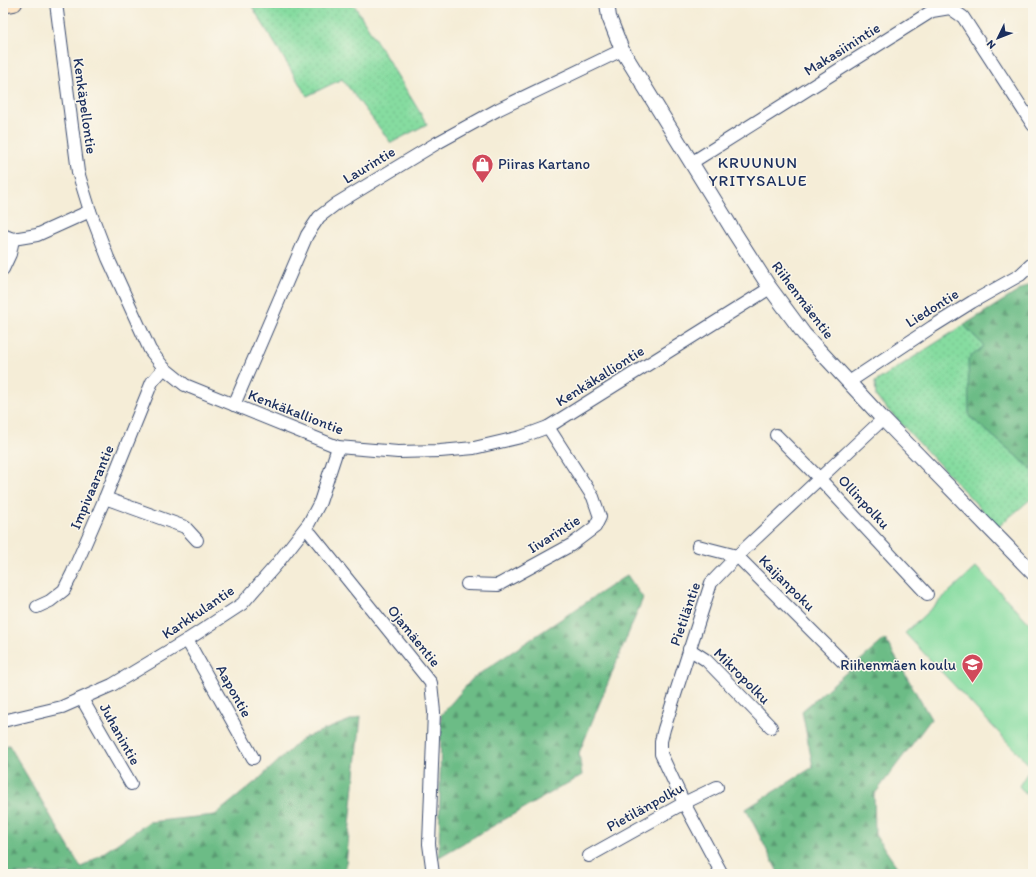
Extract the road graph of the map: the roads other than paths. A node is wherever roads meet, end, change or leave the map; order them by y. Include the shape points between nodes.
1 (14, 3) edge
2 (56, 3) edge
3 (607, 3) edge
4 (3, 4) edge
5 (622, 50) junction
6 (1033, 125) edge
7 (691, 163) junction
8 (90, 211) junction
9 (8, 237) edge
10 (1033, 263) edge
11 (3, 268) edge
12 (770, 288) junction
13 (164, 368) junction
14 (849, 382) junction
15 (234, 405) junction
16 (883, 418) junction
17 (548, 427) junction
18 (776, 435) dead end
19 (338, 447) junction
20 (819, 478) junction
21 (105, 498) junction
22 (311, 534) dead end
23 (197, 540) dead end
24 (698, 546) dead end
25 (737, 556) junction
26 (1033, 573) edge
27 (467, 584) dead end
28 (927, 594) dead end
29 (37, 607) dead end
30 (187, 640) junction
31 (690, 649) junction
32 (843, 662) dead end
33 (82, 698) junction
34 (3, 721) edge
35 (771, 727) dead end
36 (253, 758) dead end
37 (131, 784) dead end
38 (717, 786) dead end
39 (684, 803) junction
40 (589, 856) dead end
41 (433, 874) edge
42 (722, 874) edge

1 - 4 main road
2 - 8 street, Kenkäpellontie via 78,172
3 - 5 street, Riihenmäentie via 609,17
5 - 7 street, Riihenmäentie
5 - 15 street, Laurintie via 499,109 444,139 336,204 320,217 307,235
6 - 7 street, Makasiinintie via 963,17 950,8 932,11
7 - 12 street, Riihenmäentie
8 - 9 street via 37,235
8 - 13 street, Kenkäkalliontie via 108,258 150,350
9 - 11 street via 10,254
10 - 14 street, Liedontie via 1020,275 932,327
12 - 14 street, Riihenmäentie via 804,334
12 - 17 street, Kenkäkalliontie
13 - 15 street, Kenkäkalliontie via 185,385
13 - 21 street, Impivaarantie via 152,382
14 - 16 street, Riihenmäentie
15 - 19 street, Kenkäkalliontie
16 - 20 street, Pietiläntie
16 - 26 street, Riihenmäentie
17 - 19 street, Kenkäkalliontie via 521,437 474,448 398,452
17 - 27 street, Iivarintie via 593,497 600,517 595,527 571,545 498,585
18 - 20 street, Ollinpolku
19 - 30 street, Karkkulantie via 320,502 309,523 242,604
20 - 25 street, Pietiläntie
20 - 28 street, Ollinpolku
21 - 23 street via 185,527
21 - 29 street, Impivaarantie via 64,590
22 - 41 street, Ojamäentie via 431,683 434,712 429,844
24 - 25 street, Kaijanpoku
25 - 31 street, Pietiläntie via 712,584
25 - 32 street, Kaijanpoku
30 - 33 street, Karkkulantie via 112,685
30 - 36 street, Aapontie
31 - 35 street, Mikropolku via 706,660
31 - 39 street, Pietiläntie via 661,741 661,754
33 - 34 street, Karkkulantie via 62,707
33 - 37 street, Juhanintie
38 - 39 street, Pietilänpolku
39 - 40 street, Pietilänpolku
39 - 42 street, Pietiläntie

